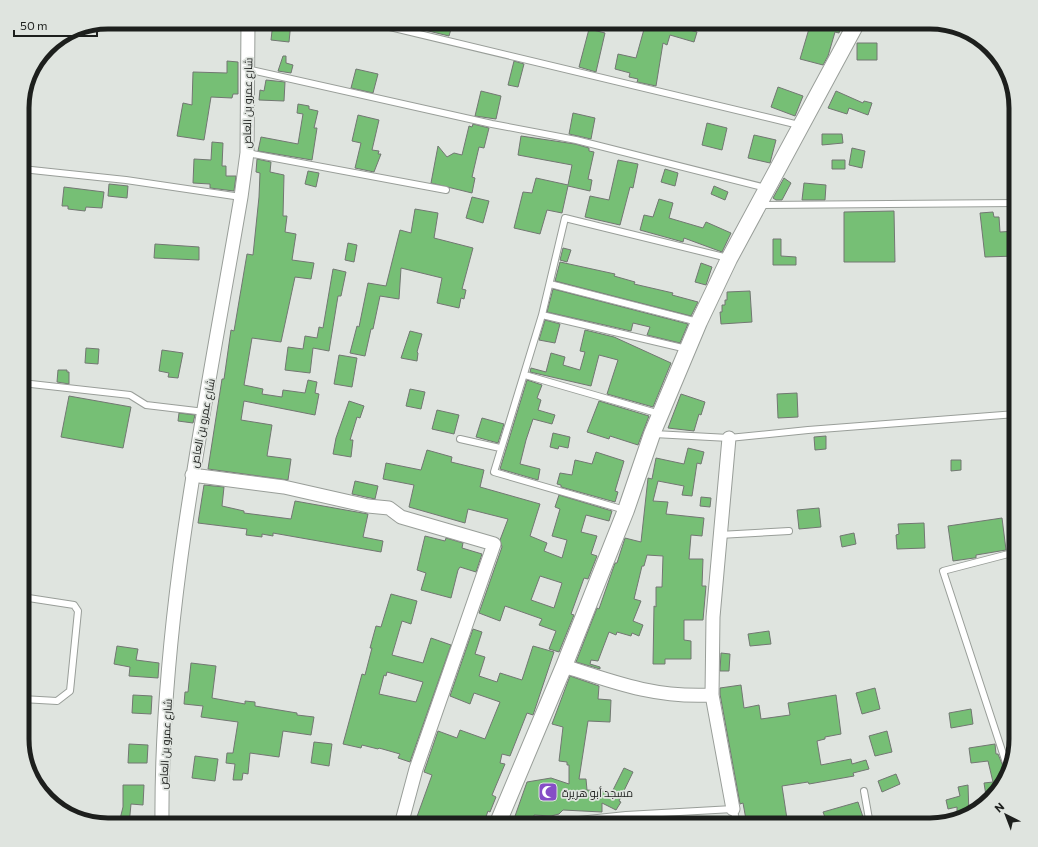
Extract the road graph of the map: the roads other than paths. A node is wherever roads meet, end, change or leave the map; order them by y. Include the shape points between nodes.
1 (248, 29) edge
2 (398, 29) edge
3 (853, 29) edge
4 (247, 69) junction
5 (801, 125) junction
6 (246, 153) junction
7 (29, 170) edge
8 (767, 188) junction
9 (446, 190) dead end
10 (241, 197) junction
11 (1009, 203) edge
12 (759, 205) junction
13 (729, 258) junction
14 (550, 284) junction
15 (542, 315) junction
16 (699, 322) junction
17 (687, 349) junction
18 (525, 375) junction
19 (29, 384) edge
20 (205, 412) junction
21 (660, 414) junction
22 (1009, 415) edge
23 (652, 434) junction
24 (460, 438) dead end
25 (729, 438) junction
26 (500, 448) junction
27 (192, 474) junction
28 (626, 510) junction
29 (789, 531) dead end
30 (719, 535) junction
31 (1009, 554) edge
32 (29, 598) edge
33 (564, 666) junction
34 (712, 695) junction
35 (29, 699) edge
36 (1006, 761) edge
37 (864, 791) dead end
38 (733, 809) junction
39 (162, 818) edge
40 (403, 818) edge
41 (500, 818) edge
42 (598, 818) edge
43 (736, 818) edge
44 (869, 818) edge

1 - 4 street, شارع عمرو بن العاص
2 - 5 lane
3 - 5 street
4 - 6 street, شارع عمرو بن العاص
4 - 8 lane via 492,124 576,140
5 - 8 street
6 - 9 lane
6 - 10 street, شارع عمرو بن العاص
7 - 10 lane via 126,180
8 - 12 street
10 - 20 street, شارع عمرو بن العاص
11 - 12 lane
12 - 13 street
13 - 14 lane via 565,218
13 - 16 street
14 - 15 lane
14 - 16 lane
15 - 17 lane
15 - 18 lane
16 - 17 street
17 - 21 street
18 - 21 lane
18 - 26 lane
19 - 20 lane via 130,395 146,405
20 - 27 street, شارع عمرو بن العاص
21 - 23 street
22 - 25 lane
23 - 25 lane
23 - 28 street
24 - 26 lane
25 - 30 street
26 - 28 lane via 494,472
27 - 39 street, شارع عمرو بن العاص via 172,641 162,768
27 - 40 street via 284,487 368,506 389,508 401,516 494,544 416,769
28 - 33 street
29 - 30 lane
30 - 34 street via 713,617
31 - 36 lane via 943,571
32 - 35 lane via 74,605 78,611 70,691 57,701
33 - 34 street via 649,692 689,696
33 - 41 street
34 - 38 street
37 - 44 lane
38 - 42 lane
38 - 43 lane

